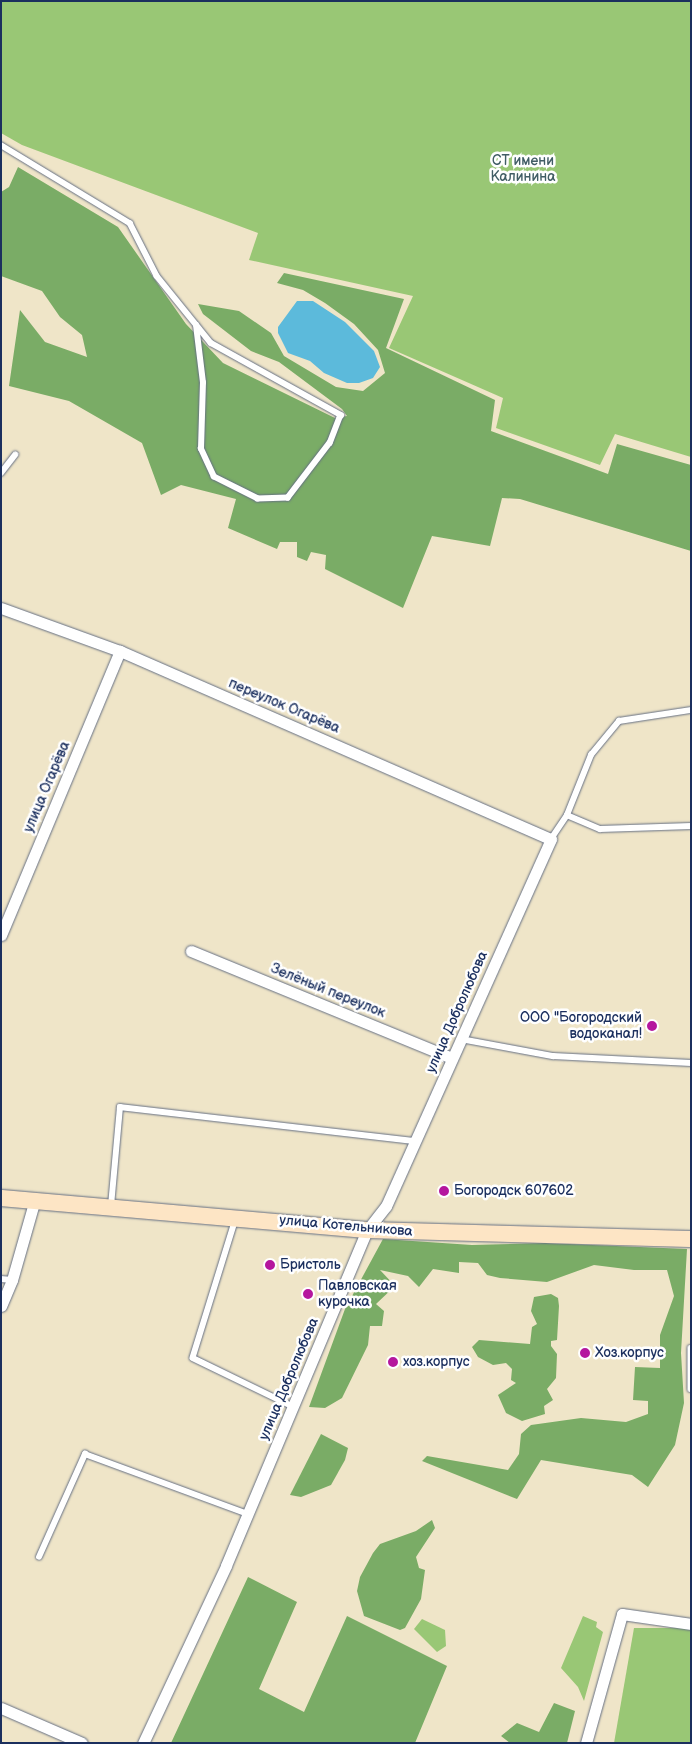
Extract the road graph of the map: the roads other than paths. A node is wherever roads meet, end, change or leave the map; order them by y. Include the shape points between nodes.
1 (1, 144) edge
2 (196, 325) junction
3 (15, 455) dead end
4 (1, 473) edge
5 (1, 608) edge
6 (120, 651) junction
7 (691, 710) edge
8 (567, 815) junction
9 (691, 826) edge
10 (551, 839) junction
11 (1, 935) edge
12 (192, 950) dead end
13 (461, 1039) junction
14 (452, 1058) junction
15 (691, 1062) edge
16 (415, 1141) junction
17 (1, 1198) edge
18 (35, 1199) junction
19 (111, 1206) junction
20 (237, 1216) junction
21 (367, 1230) junction
22 (691, 1240) edge
23 (7, 1280) edge
24 (1, 1306) edge
25 (691, 1348) edge
26 (691, 1390) edge
27 (294, 1408) junction
28 (248, 1514) junction
29 (39, 1557) dead end
30 (691, 1624) edge
31 (1, 1708) edge
32 (82, 1743) edge
33 (143, 1743) edge
34 (586, 1743) edge

1 - 2 lane via 130,223 157,276
2 - 2 lane via 211,343 341,415 330,443 288,498 258,499 214,477 201,449 203,383
3 - 4 lane
5 - 6 street, переулок Огарёва
6 - 10 street, переулок Огарёва
6 - 11 street, улица Огарёва
7 - 8 lane via 619,721 591,755
8 - 9 lane via 600,830
8 - 10 lane
10 - 13 street, улица Добролюбова
12 - 14 street, Зелёный переулок
13 - 14 street, улица Добролюбова
13 - 15 lane via 552,1056
14 - 16 street, улица Добролюбова
16 - 19 lane via 120,1107
16 - 21 street, улица Добролюбова via 386,1206
17 - 18 street, улица Котельникова
18 - 19 street, улица Котельникова
18 - 23 street
19 - 20 street, улица Котельникова
20 - 21 street, улица Котельникова
20 - 27 lane via 193,1358
21 - 22 street, улица Котельникова
21 - 27 street, улица Добролюбова
23 - 24 street
25 - 26 lane
27 - 28 street, улица Добролюбова
28 - 29 lane via 85,1454
28 - 33 street, улица Добролюбова
30 - 34 street via 622,1614
31 - 32 street

